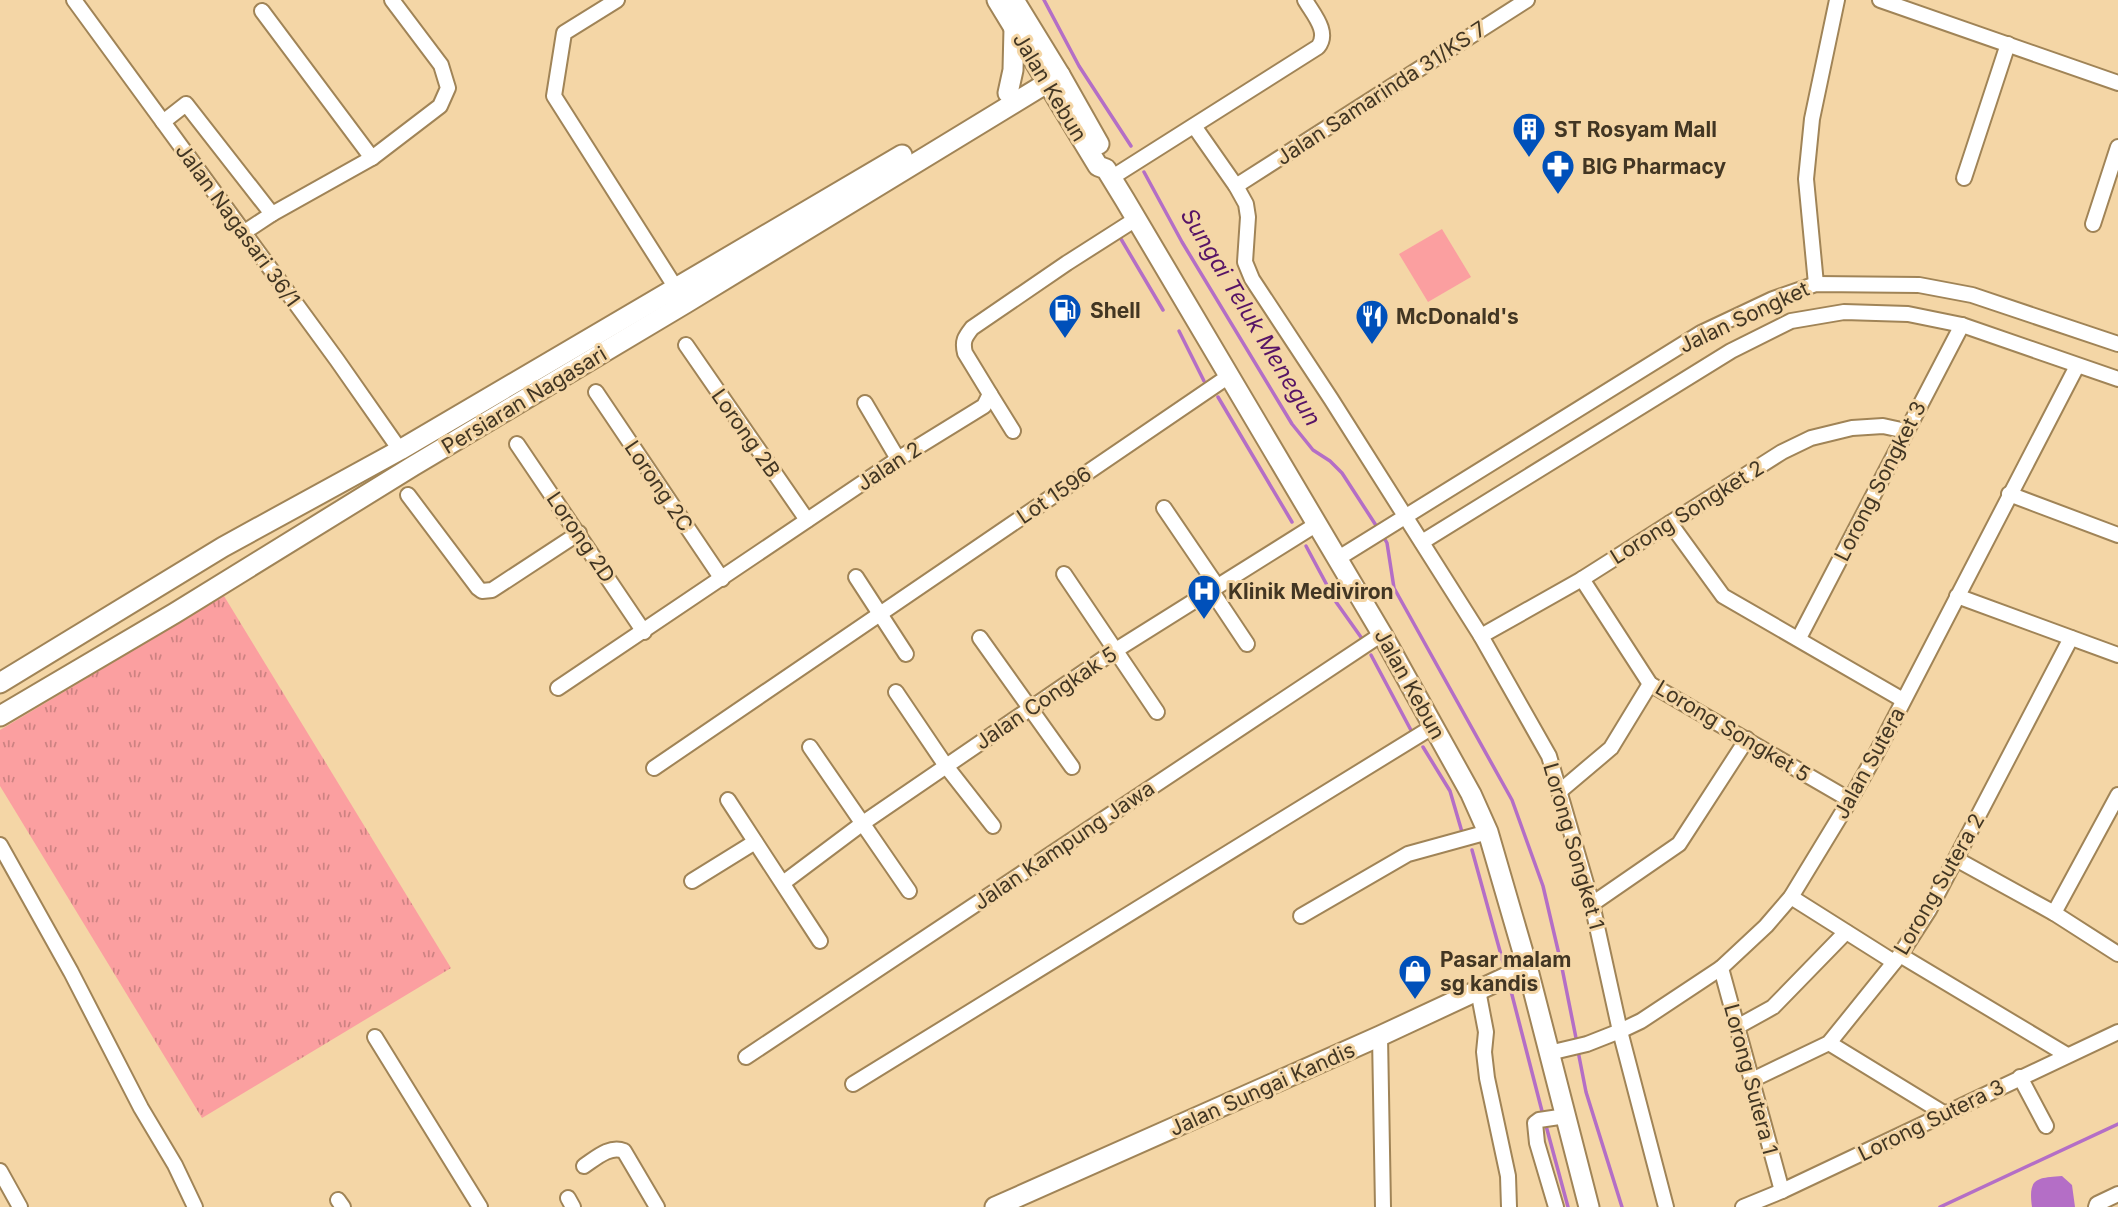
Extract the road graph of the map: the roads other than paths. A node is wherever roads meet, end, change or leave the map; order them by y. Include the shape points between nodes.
1 (74, 0) edge
2 (391, 0) edge
3 (617, 0) edge
4 (998, 0) edge
5 (1014, 0) edge
6 (1527, 0) edge
7 (1837, 0) edge
8 (1880, 0) edge
9 (1311, 2) edge
10 (262, 11) dead end
11 (1014, 26) junction
12 (2008, 44) junction
13 (1051, 74) junction
14 (2118, 83) edge
15 (1012, 97) junction
16 (1069, 118) junction
17 (163, 122) junction
18 (1194, 125) junction
19 (2118, 147) edge
20 (372, 158) junction
21 (1108, 174) junction
22 (1964, 178) dead end
23 (1236, 186) junction
24 (272, 215) junction
25 (1136, 219) junction
26 (2093, 224) dead end
27 (243, 233) junction
28 (1816, 284) junction
29 (681, 296) junction
30 (1962, 324) junction
31 (2118, 344) edge
32 (686, 345) dead end
33 (2077, 366) junction
34 (1229, 376) junction
35 (2118, 379) edge
36 (596, 393) dead end
37 (990, 394) junction
38 (865, 402) dead end
39 (1013, 431) dead end
40 (1906, 431) junction
41 (517, 444) dead end
42 (400, 450) junction
43 (898, 459) junction
44 (2009, 494) junction
45 (408, 495) dead end
46 (1164, 508) dead end
47 (1405, 516) junction
48 (807, 520) junction
49 (1670, 523) junction
50 (1317, 524) junction
51 (579, 533) junction
52 (2118, 535) edge
53 (1422, 542) junction
54 (1337, 559) junction
55 (1064, 574) dead end
56 (856, 576) dead end
57 (722, 579) junction
58 (1582, 579) junction
59 (1214, 588) junction
60 (1957, 596) junction
61 (880, 614) junction
62 (643, 632) junction
63 (1382, 634) junction
64 (1480, 636) junction
65 (980, 638) dead end
66 (1799, 638) junction
67 (2071, 638) junction
68 (1247, 644) dead end
69 (1116, 650) junction
70 (906, 654) dead end
71 (2118, 655) edge
72 (0, 683) edge
73 (1650, 684) junction
74 (558, 688) dead end
75 (896, 692) dead end
76 (1903, 700) junction
77 (1031, 707) junction
78 (1157, 712) dead end
79 (0, 716) edge
80 (1434, 726) junction
81 (1747, 739) junction
82 (810, 747) dead end
83 (946, 766) junction
84 (1072, 767) dead end
85 (654, 768) dead end
86 (1559, 792) junction
87 (2118, 795) edge
88 (728, 800) dead end
89 (1850, 800) junction
90 (863, 823) junction
91 (993, 825) dead end
92 (1488, 832) junction
93 (755, 842) junction
94 (0, 845) edge
95 (1956, 859) junction
96 (692, 881) dead end
97 (783, 883) junction
98 (909, 891) dead end
99 (1791, 897) junction
100 (1592, 904) junction
101 (2053, 914) junction
102 (1301, 916) dead end
103 (1846, 932) junction
104 (820, 941) dead end
105 (2118, 954) edge
106 (1897, 959) junction
107 (1527, 966) junction
108 (1721, 968) junction
109 (1478, 990) junction
110 (1737, 1027) junction
111 (1620, 1031) junction
112 (2118, 1032) edge
113 (1380, 1036) junction
114 (375, 1037) dead end
115 (1829, 1043) junction
116 (1549, 1054) junction
117 (2067, 1055) junction
118 (746, 1057) dead end
119 (2021, 1077) junction
120 (1752, 1080) junction
121 (853, 1084) dead end
122 (1945, 1114) junction
123 (1551, 1118) junction
124 (2046, 1126) dead end
125 (584, 1166) dead end
126 (0, 1171) edge
127 (1782, 1191) junction
128 (2118, 1194) edge
129 (20, 1207) edge
130 (195, 1207) edge
131 (480, 1207) edge
132 (657, 1207) edge
133 (995, 1207) edge
134 (1383, 1207) edge
135 (1509, 1207) edge
136 (1556, 1207) edge
137 (1589, 1207) edge
138 (1665, 1207) edge
139 (1743, 1207) edge
140 (2096, 1207) edge

1 - 17 street, Jalan Nagasari 36/1
2 - 20 street via 441,65 448,89 440,106
3 - 29 street via 564,33 554,96
4 - 11 street, Jalan Kebun
5 - 13 street, Jalan Kebun
6 - 23 street, Jalan Samarinda 31/KS 7
7 - 28 street via 1812,119 1806,179
8 - 12 street
9 - 18 street via 1323,31 1318,47
10 - 20 street
11 - 13 street, Jalan Kebun
11 - 15 street
12 - 14 street
12 - 22 street
13 - 15 street, Persiaran Nagasari
13 - 16 street, Jalan Kebun
13 - 21 street, Jalan Kebun via 1107,159
15 - 16 street via 1051,104
15 - 29 street, Persiaran Nagasari
16 - 21 street, Jalan Kebun via 1098,166
17 - 24 street via 186,104
17 - 27 street, Jalan Nagasari 36/1
18 - 21 street
18 - 23 street, Lorong Songket 1
19 - 26 street
20 - 24 street
21 - 25 street, Jalan Kebun
23 - 47 street, Lorong Songket 1 via 1246,204 1245,262 1252,279
24 - 27 street
25 - 34 street, Jalan Kebun
25 - 37 street via 972,328 965,337 965,353
27 - 42 street, Jalan Nagasari 36/1
28 - 31 street, Jalan Songket via 1919,285 1972,295
28 - 47 street, Jalan Songket via 1700,333
29 - 42 street, Persiaran Nagasari
29 - 79 street, Persiaran Nagasari via 175,613
30 - 33 street, Jalan Songket
30 - 40 street, Lorong Songket 3
30 - 53 street, Jalan Songket via 1908,314 1844,312 1791,321 1731,351
32 - 48 street, Lorong 2B
33 - 35 street, Jalan Songket
33 - 44 street, Jalan Sutera
34 - 50 street, Jalan Kebun
34 - 61 street, Lot 1596
36 - 57 street, Lorong 2C
37 - 39 street
37 - 43 street, Jalan 2 via 984,406
38 - 43 street
40 - 49 street, Lorong Songket 2 via 1883,426 1852,428 1811,438
40 - 66 street, Lorong Songket 3
41 - 51 street, Lorong 2D
42 - 72 street, Persiaran Nagasari via 223,547
43 - 48 street, Jalan 2
44 - 52 street
44 - 60 street, Jalan Sutera
45 - 51 street via 482,591 492,590
46 - 59 street
47 - 53 street, Lorong Songket 1
47 - 54 street, Jalan Songket
48 - 57 street, Jalan 2
49 - 58 street, Lorong Songket 2
49 - 66 street via 1723,596
50 - 54 street, Jalan Kebun
50 - 59 street, Jalan Congkak 5
51 - 62 street, Lorong 2D
53 - 64 street, Lorong Songket 1
54 - 63 street, Jalan Kebun
55 - 69 street
56 - 61 street
57 - 62 street, Jalan 2
58 - 64 street, Lorong Songket 2
58 - 73 street, Lorong Songket 5
59 - 68 street
59 - 69 street, Jalan Congkak 5
60 - 67 street
60 - 76 street, Jalan Sutera
61 - 70 street
61 - 85 street, Lot 1596
62 - 74 street, Jalan 2
63 - 80 street, Jalan Kebun
63 - 118 street, Jalan Kampung Jawa
64 - 86 street, Lorong Songket 1 via 1549,756
65 - 77 street
66 - 76 street
67 - 71 street
67 - 95 street, Lorong Sutera 2
69 - 77 street, Jalan Congkak 5
69 - 78 street
73 - 81 street, Lorong Songket 5
73 - 86 street via 1611,748
75 - 83 street
76 - 89 street, Jalan Sutera
77 - 83 street, Jalan Congkak 5
77 - 84 street
80 - 92 street, Jalan Kebun
80 - 121 street
81 - 89 street, Lorong Songket 5
81 - 100 street via 1679,844
82 - 90 street
83 - 90 street, Jalan Congkak 5
83 - 91 street
86 - 100 street, Lorong Songket 1
87 - 101 street
88 - 93 street
89 - 99 street, Jalan Sutera
90 - 97 street, Jalan Congkak 5
90 - 98 street
92 - 102 street via 1408,854
92 - 107 street, Jalan Kebun
93 - 96 street
93 - 97 street
94 - 130 street
95 - 101 street
95 - 106 street, Lorong Sutera 2
97 - 104 street
99 - 103 street
99 - 108 street, Jalan Sutera
100 - 111 street, Lorong Songket 1
101 - 105 street
103 - 106 street
103 - 110 street via 1773,1007
106 - 115 street, Lorong Sutera 2
106 - 117 street
107 - 109 street, Jalan Sungai Kandis
107 - 116 street, Jalan Kebun
108 - 110 street, Lorong Sutera 1
108 - 111 street, Jalan Sutera
109 - 113 street, Jalan Sungai Kandis
109 - 135 street
110 - 120 street, Lorong Sutera 1
111 - 116 street, Jalan Sutera
111 - 138 street, Lorong Songket 1
112 - 117 street, Lorong Sutera 3
113 - 133 street, Jalan Sungai Kandis
113 - 134 street
114 - 131 street
115 - 120 street, Lorong Sutera 2
115 - 122 street
116 - 123 street, Jalan Kebun
117 - 119 street, Lorong Sutera 3
119 - 122 street, Lorong Sutera 3
119 - 124 street
120 - 127 street, Lorong Sutera 1
122 - 127 street, Lorong Sutera 3
123 - 136 street via 1535,1123
123 - 137 street, Jalan Kebun
125 - 132 street via 613,1148 619,1149
126 - 129 street
127 - 139 street, Lorong Sutera 3
128 - 140 street

